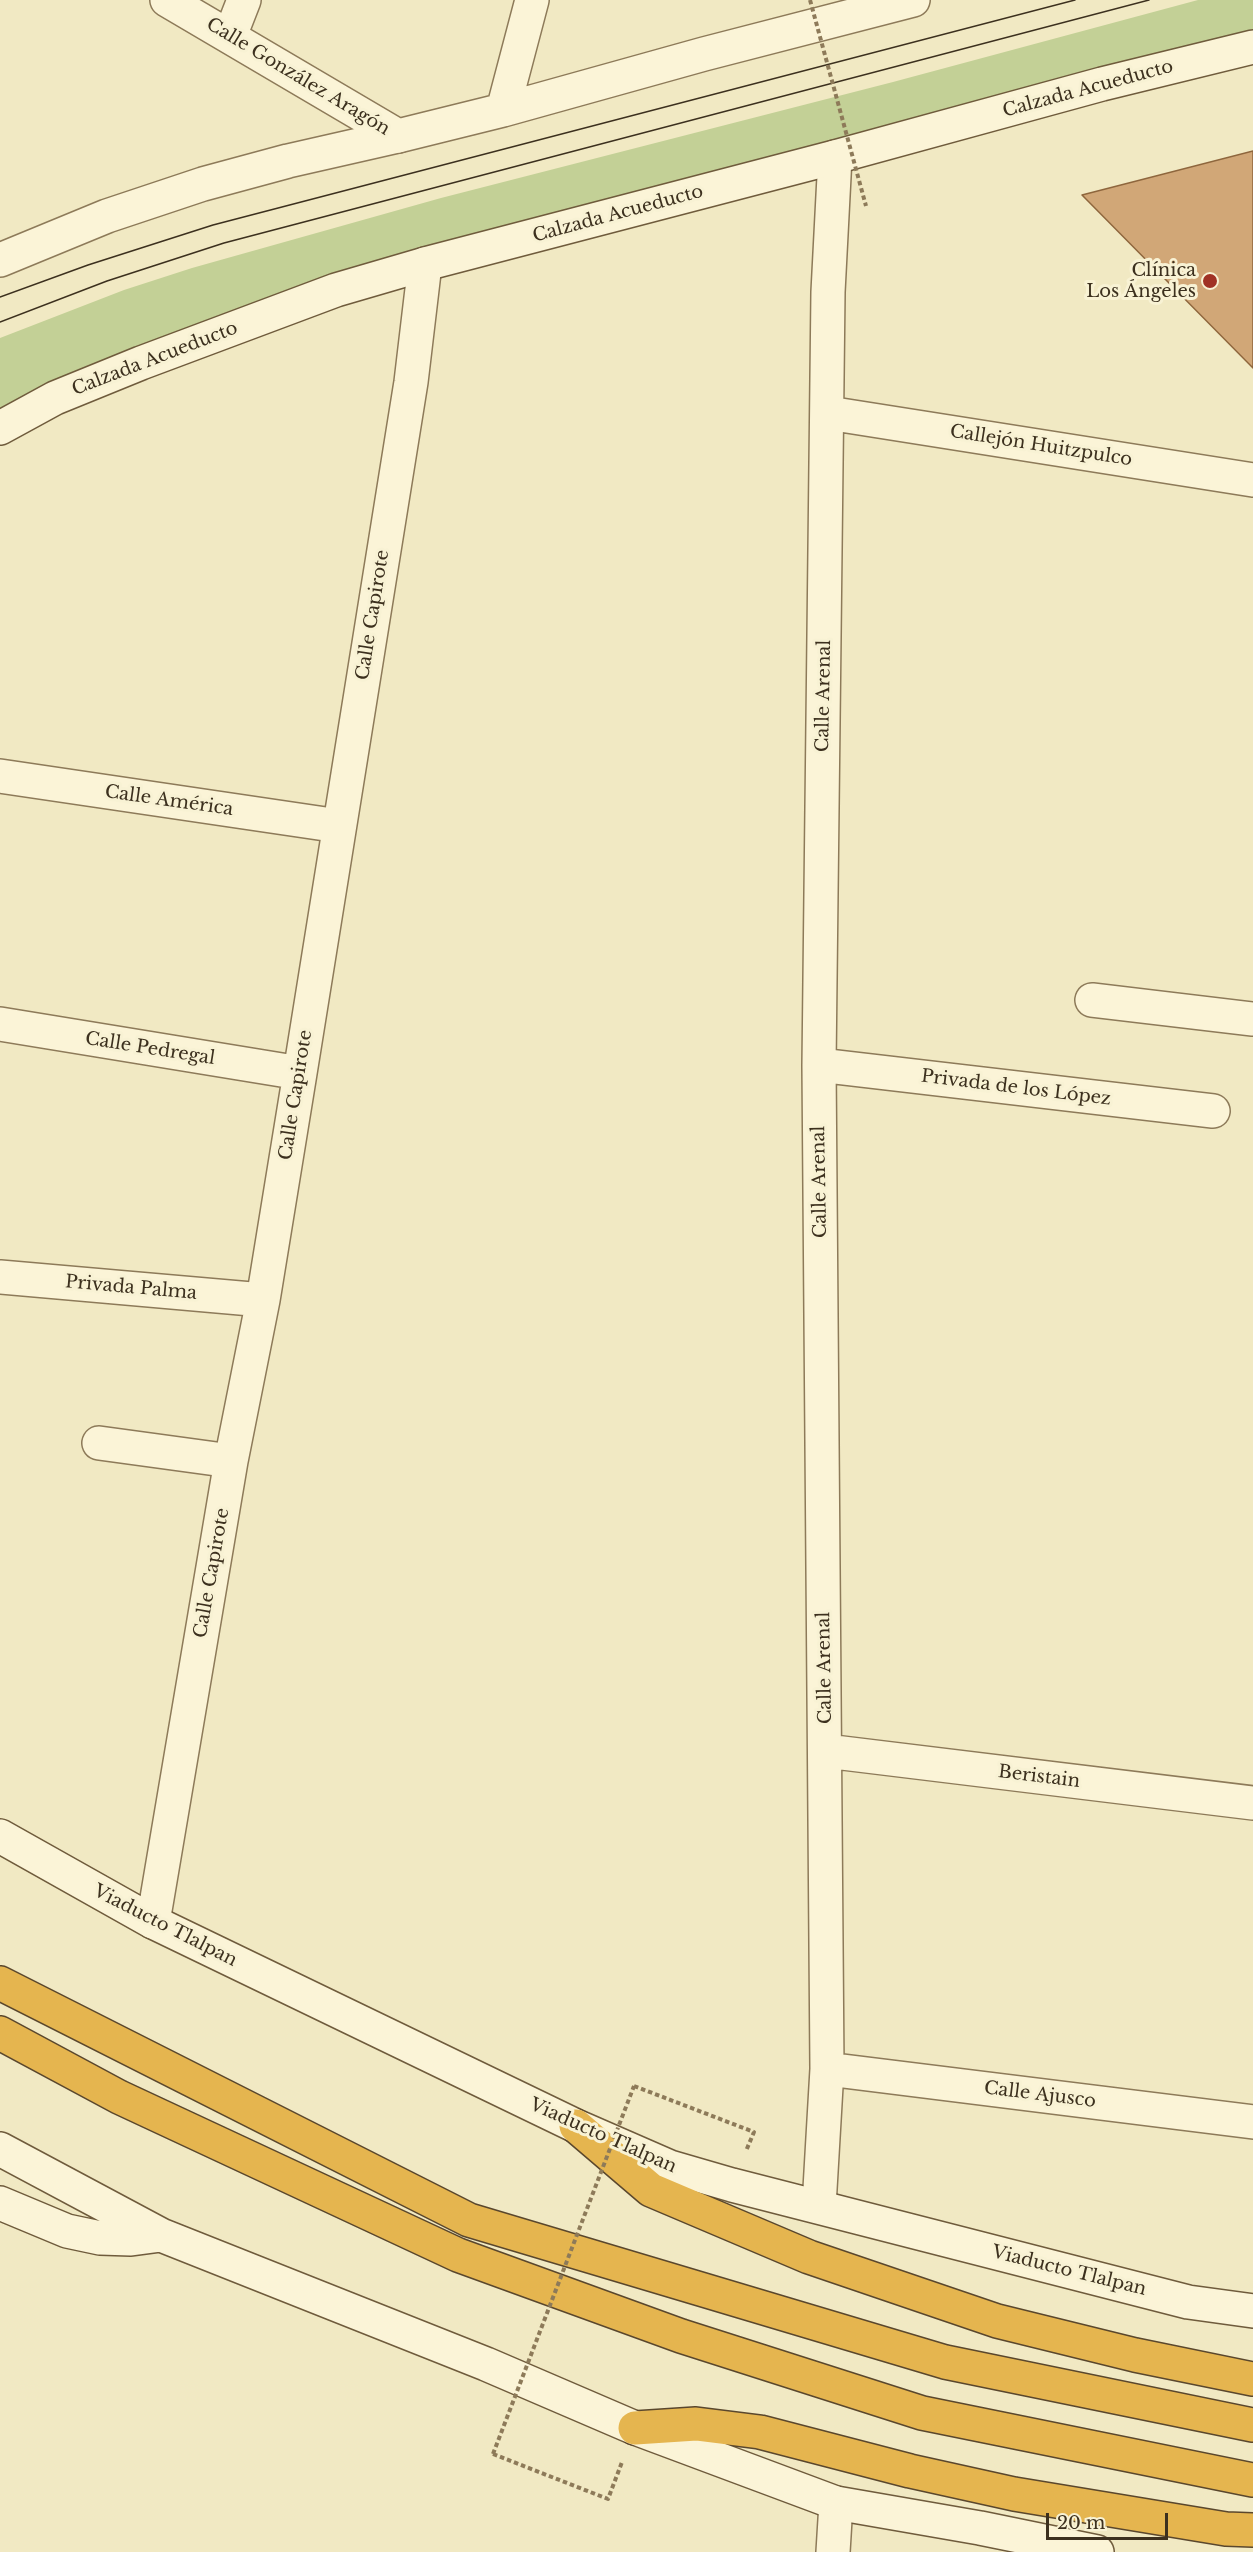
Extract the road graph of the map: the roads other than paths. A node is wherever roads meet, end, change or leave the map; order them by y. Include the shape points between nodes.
1 (167, 0) edge
2 (244, 0) edge
3 (532, 0) edge
4 (913, 0) edge
5 (230, 36) junction
6 (1253, 47) edge
7 (502, 111) junction
8 (398, 136) junction
9 (835, 157) junction
10 (0, 260) edge
11 (425, 264) junction
12 (828, 413) junction
13 (0, 428) edge
14 (1253, 480) edge
15 (0, 776) edge
16 (339, 826) junction
17 (1092, 1000) dead end
18 (1253, 1019) edge
19 (0, 1024) edge
20 (819, 1065) junction
21 (300, 1073) junction
22 (1213, 1111) dead end
23 (0, 1276) edge
24 (263, 1300) junction
25 (99, 1443) dead end
26 (231, 1461) junction
27 (826, 1751) junction
28 (1253, 1803) edge
29 (0, 1812) edge
30 (11, 1843) edge
31 (153, 1922) junction
32 (0, 1983) edge
33 (0, 2033) edge
34 (827, 2069) junction
35 (1253, 2122) edge
36 (576, 2126) junction
37 (0, 2149) edge
38 (0, 2203) edge
39 (819, 2206) junction
40 (161, 2235) junction
41 (1253, 2311) edge
42 (1253, 2379) edge
43 (1253, 2425) edge
44 (635, 2428) junction
45 (1253, 2480) edge
46 (836, 2503) junction
47 (1253, 2530) edge
48 (833, 2552) edge
49 (1097, 2552) edge

1 - 5 street, Calle González Aragón
2 - 5 street
3 - 7 street
4 - 7 street
5 - 8 street, Calle González Aragón
6 - 9 street, Calzada Acueducto
7 - 8 street
8 - 10 street via 203,184 107,216
9 - 11 street, Calzada Acueducto
9 - 12 street, Calle Arenal via 828,292
11 - 13 street, Calzada Acueducto via 336,290 141,363 55,398
11 - 16 street, Calle Capirote via 411,382
12 - 14 street, Callejón Huitzpulco
12 - 20 street, Calle Arenal
15 - 16 street, Calle América
16 - 21 street, Calle Capirote
17 - 18 street
19 - 21 street, Calle Pedregal
20 - 22 street, Privada de los López
20 - 27 street, Calle Arenal
21 - 24 street, Calle Capirote
23 - 24 street, Privada Palma
24 - 26 street, Calle Capirote
25 - 26 street
26 - 31 street, Calle Capirote
27 - 28 street, Beristain
27 - 34 street, Calle Arenal
29 - 30 street
30 - 31 street, Viaducto Tlalpan
31 - 36 street, Viaducto Tlalpan
32 - 43 highway via 469,2220 945,2362
33 - 45 highway via 119,2097 458,2255 681,2337 922,2414
34 - 35 street, Calle Ajusco
34 - 39 street, Calle Arenal
36 - 39 street, Viaducto Tlalpan via 670,2167
36 - 42 highway via 651,2190 809,2257 997,2321
37 - 40 street
38 - 40 street via 89,2236 130,2239
39 - 41 street, Viaducto Tlalpan via 1188,2302
40 - 44 street via 486,2364
44 - 46 street
44 - 47 highway via 696,2424 760,2432 1014,2494 1226,2529
46 - 48 street
46 - 49 street

